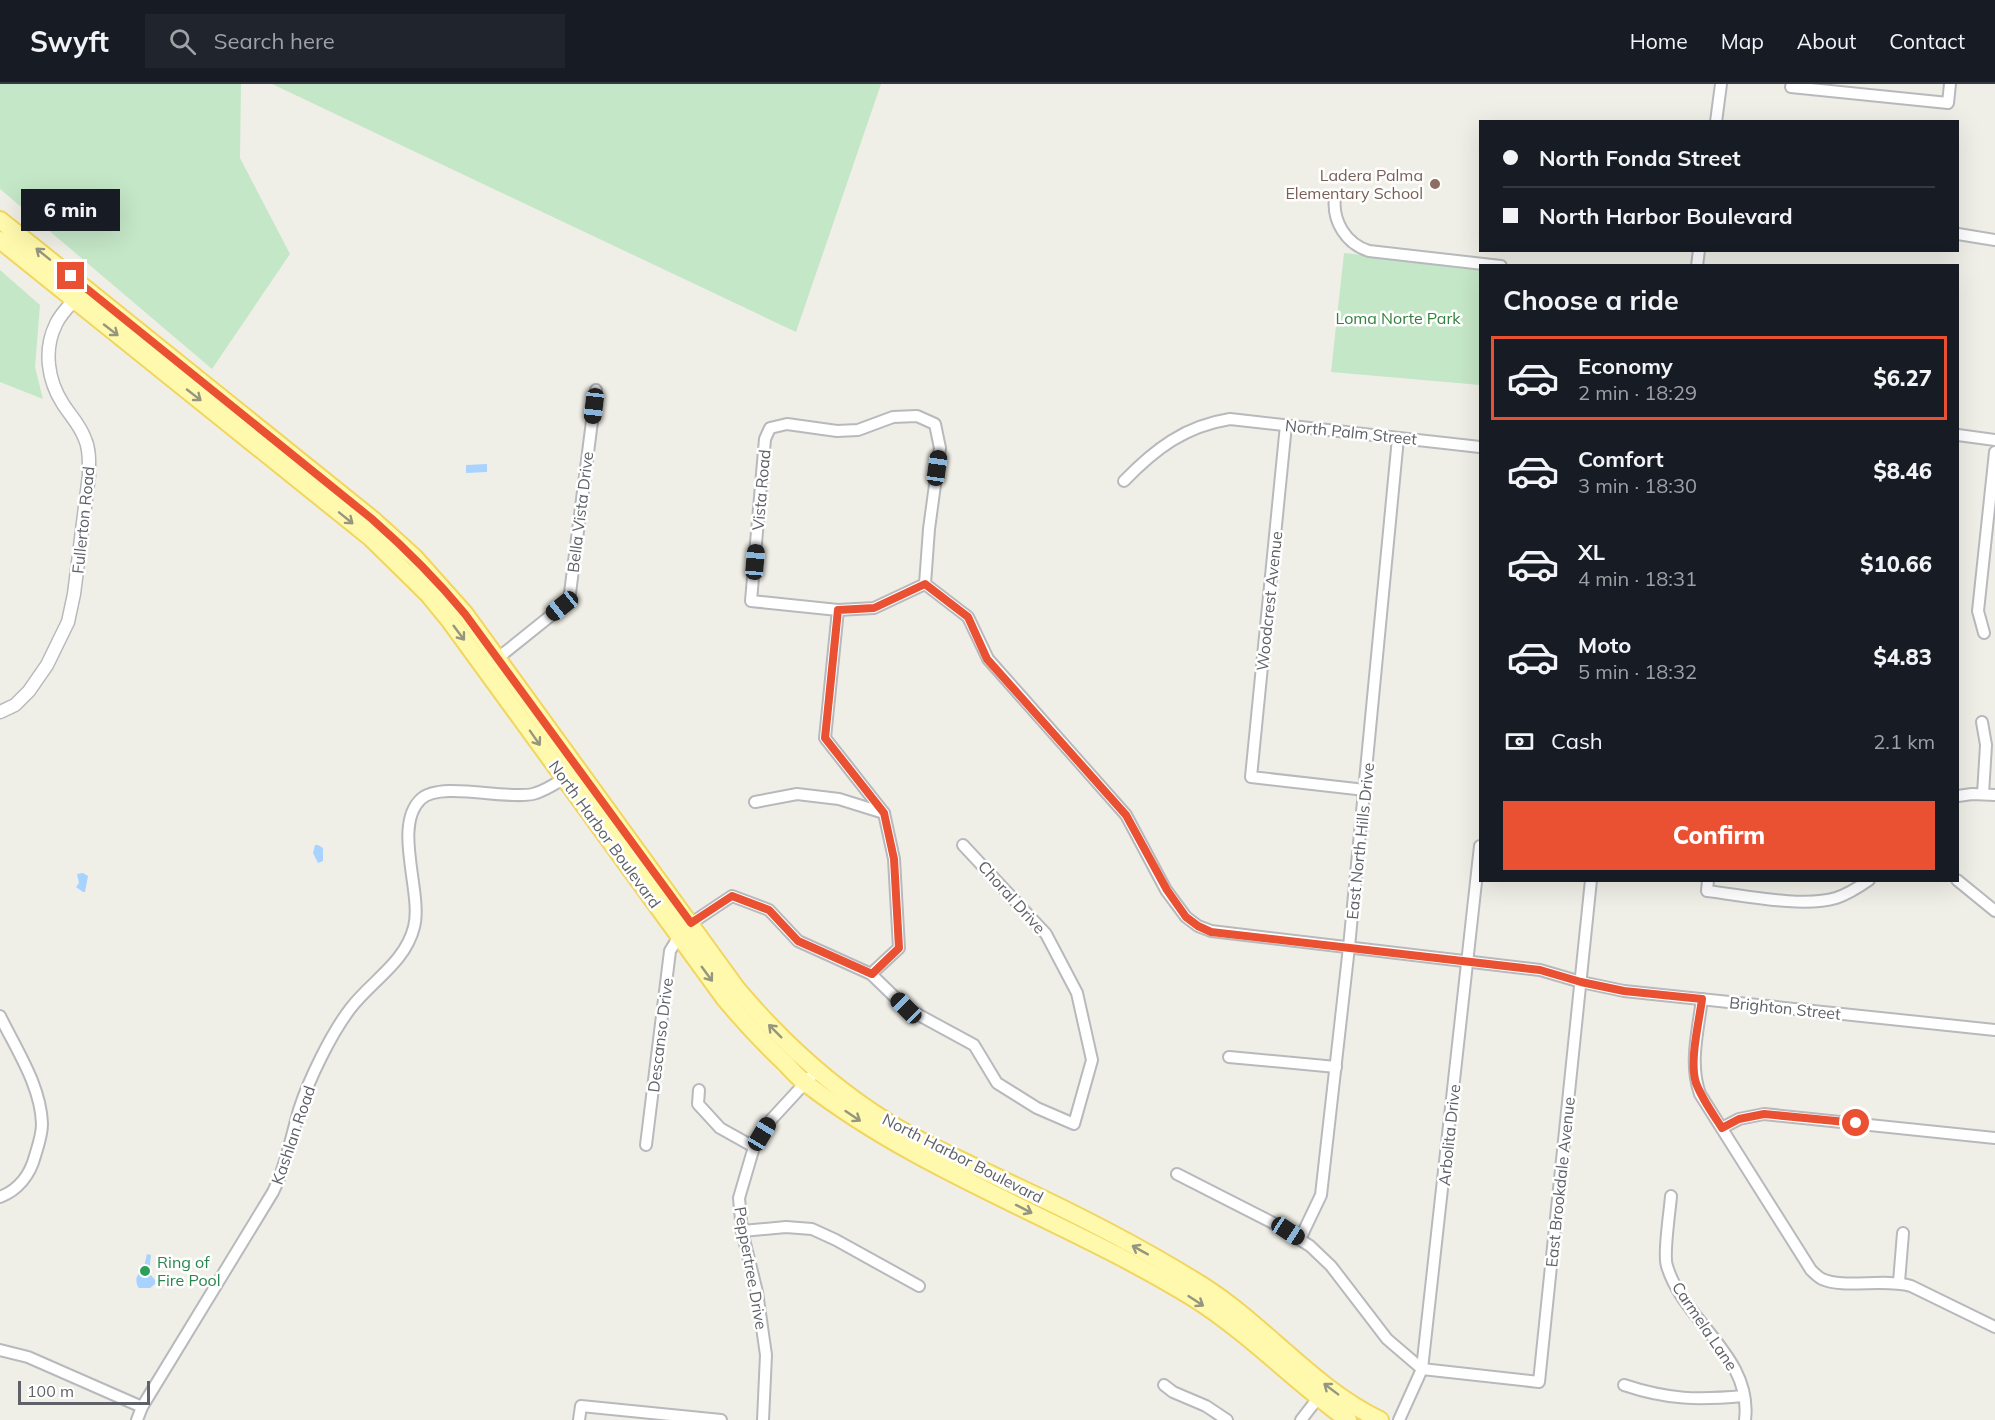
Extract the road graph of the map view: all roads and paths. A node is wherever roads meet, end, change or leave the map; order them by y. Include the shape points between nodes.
1 (1721, 84) edge
2 (1950, 84) edge
3 (1791, 87) dead end
4 (1716, 120) edge
5 (1335, 197) dead end
6 (0, 220) edge
7 (1959, 234) edge
8 (0, 240) edge
9 (1995, 240) edge
10 (1483, 264) edge
11 (85, 288) junction
12 (74, 301) junction
13 (596, 390) dead end
14 (1286, 425) junction
15 (1959, 435) edge
16 (1398, 438) junction
17 (1995, 440) edge
18 (1479, 447) edge
19 (1995, 452) edge
20 (1124, 481) dead end
21 (925, 584) junction
22 (838, 610) junction
23 (1984, 633) dead end
24 (491, 663) junction
25 (0, 712) edge
26 (1982, 722) dead end
27 (571, 774) junction
28 (1365, 790) junction
29 (1983, 794) junction
30 (1995, 795) edge
31 (1959, 796) edge
32 (755, 802) dead end
33 (884, 813) junction
34 (963, 844) dead end
35 (1479, 856) edge
36 (1591, 882) edge
37 (1865, 882) edge
38 (1959, 882) edge
39 (1707, 886) edge
40 (1995, 911) edge
41 (684, 929) junction
42 (1349, 947) junction
43 (1468, 961) junction
44 (872, 974) junction
45 (1581, 982) junction
46 (1702, 999) junction
47 (0, 1016) edge
48 (1995, 1030) edge
49 (1229, 1057) dead end
50 (1335, 1067) junction
51 (818, 1070) junction
52 (805, 1083) junction
53 (699, 1090) dead end
54 (1722, 1128) junction
55 (1995, 1138) edge
56 (646, 1145) dead end
57 (754, 1147) junction
58 (1177, 1174) dead end
59 (1671, 1196) dead end
60 (0, 1197) edge
61 (742, 1231) junction
62 (1903, 1233) dead end
63 (1300, 1239) junction
64 (1899, 1282) junction
65 (919, 1286) dead end
66 (1995, 1327) edge
67 (0, 1350) edge
68 (1422, 1369) junction
69 (1624, 1385) dead end
70 (1164, 1386) dead end
71 (1744, 1395) junction
72 (1318, 1398) junction
73 (142, 1407) junction
74 (136, 1420) edge
75 (579, 1420) edge
76 (721, 1420) edge
77 (763, 1420) edge
78 (1227, 1420) edge
79 (1301, 1420) edge
80 (1348, 1420) edge
81 (1380, 1420) edge
82 (1399, 1420) edge
83 (1745, 1420) edge

1 - 4 street
2 - 3 street via 1947,104
5 - 10 street via 1334,210 1349,240 1357,247
11 -> 6 main road, North Harbor Boulevard
7 - 9 street
8 - 12 main road, North Harbor Boulevard
11 - 12 street, Fullerton Road
11 - 24 main road, North Harbor Boulevard via 394,539 465,614
12 -> 24 main road, North Harbor Boulevard via 380,546
12 - 25 street, Fullerton Road via 55,325 48,357 56,392 86,440 89,458 74,594 68,622 47,665 29,691 15,705
13 - 24 street, Bella Vista Drive via 568,601
14 - 16 street, North Palm Street
14 - 20 street, North Palm Street via 1230,419 1195,428 1170,440
14 - 28 street, Woodcrest Avenue via 1251,777
15 - 17 street
16 - 18 street, North Palm Street
16 - 28 street, East North Hills Drive
19 - 23 street via 1978,610
21 - 22 street, Vista Road via 874,608
21 - 22 street, Vista Road via 928,529 940,448 935,424 917,416 893,417 858,430 787,424 770,428 765,439 751,601
21 - 42 street, Brighton Street via 968,617 987,659 1126,815 1186,917 1211,932
22 - 33 street via 825,738
24 - 27 main road, North Harbor Boulevard
26 - 29 street via 1986,745
27 - 41 main road, North Harbor Boulevard
27 - 73 street, Kashlan Road via 535,794 441,792 427,795 417,804 410,830 410,865 417,908 411,938 393,965 339,1024 302,1102 273,1192
28 - 42 street, East North Hills Drive
29 - 30 street
29 - 31 street
32 - 33 street via 797,794 839,799
33 - 44 street via 894,859 899,948
34 - 44 street, Choral Drive via 1046,934 1077,993 1092,1060 1074,1124 1037,1108 997,1083 974,1045 906,1008
35 - 43 street, Arbolita Drive
36 - 45 street, East Brookdale Avenue
37 - 39 street via 1837,898 1818,901
38 - 40 street
41 - 44 street via 732,896 769,910 798,941
51 -> 41 main road, North Harbor Boulevard via 776,1032
41 -> 52 main road, North Harbor Boulevard via 742,1020
41 - 56 street, Descanso Drive via 670,951
42 - 43 street, Brighton Street
42 - 50 street, East North Hills Drive
43 - 45 street, Brighton Street via 1540,970
43 - 68 street, Arbolita Drive
45 - 46 street, Brighton Street
45 - 68 street, East Brookdale Avenue via 1539,1382
46 - 48 street, Brighton Street
46 - 54 street via 1695,1081
47 - 60 street via 38,1099 42,1126 27,1175 15,1189
49 - 50 street
50 - 63 street, East North Hills Drive via 1321,1195
51 - 52 street, Peppertree Drive
81 -> 51 main road, North Harbor Boulevard via 1334,1392 1237,1310 1203,1287 1056,1206 890,1124
52 - 57 street, Peppertree Drive via 770,1122
52 -> 72 main road, North Harbor Boulevard via 915,1155 1195,1299
53 - 57 street via 699,1104 720,1128
54 - 55 street via 1739,1119 1764,1114
54 - 64 street via 1810,1270 1835,1282
57 - 61 street, Peppertree Drive via 739,1198
58 - 63 street
59 - 71 street, Carmela Lane via 1666,1263 1675,1285 1736,1369
61 - 65 street via 812,1229
61 - 77 street, Peppertree Drive via 757,1292 766,1355
62 - 64 street
63 - 68 street via 1331,1266 1387,1340
64 - 66 street
67 - 73 street via 28,1358
68 - 82 street, Arbolita Drive
69 - 71 street via 1685,1399
70 - 78 street
71 - 83 street, Carmela Lane
72 - 79 street
72 - 80 main road, North Harbor Boulevard
73 - 74 street, Kashlan Road
75 - 76 street via 581,1406

